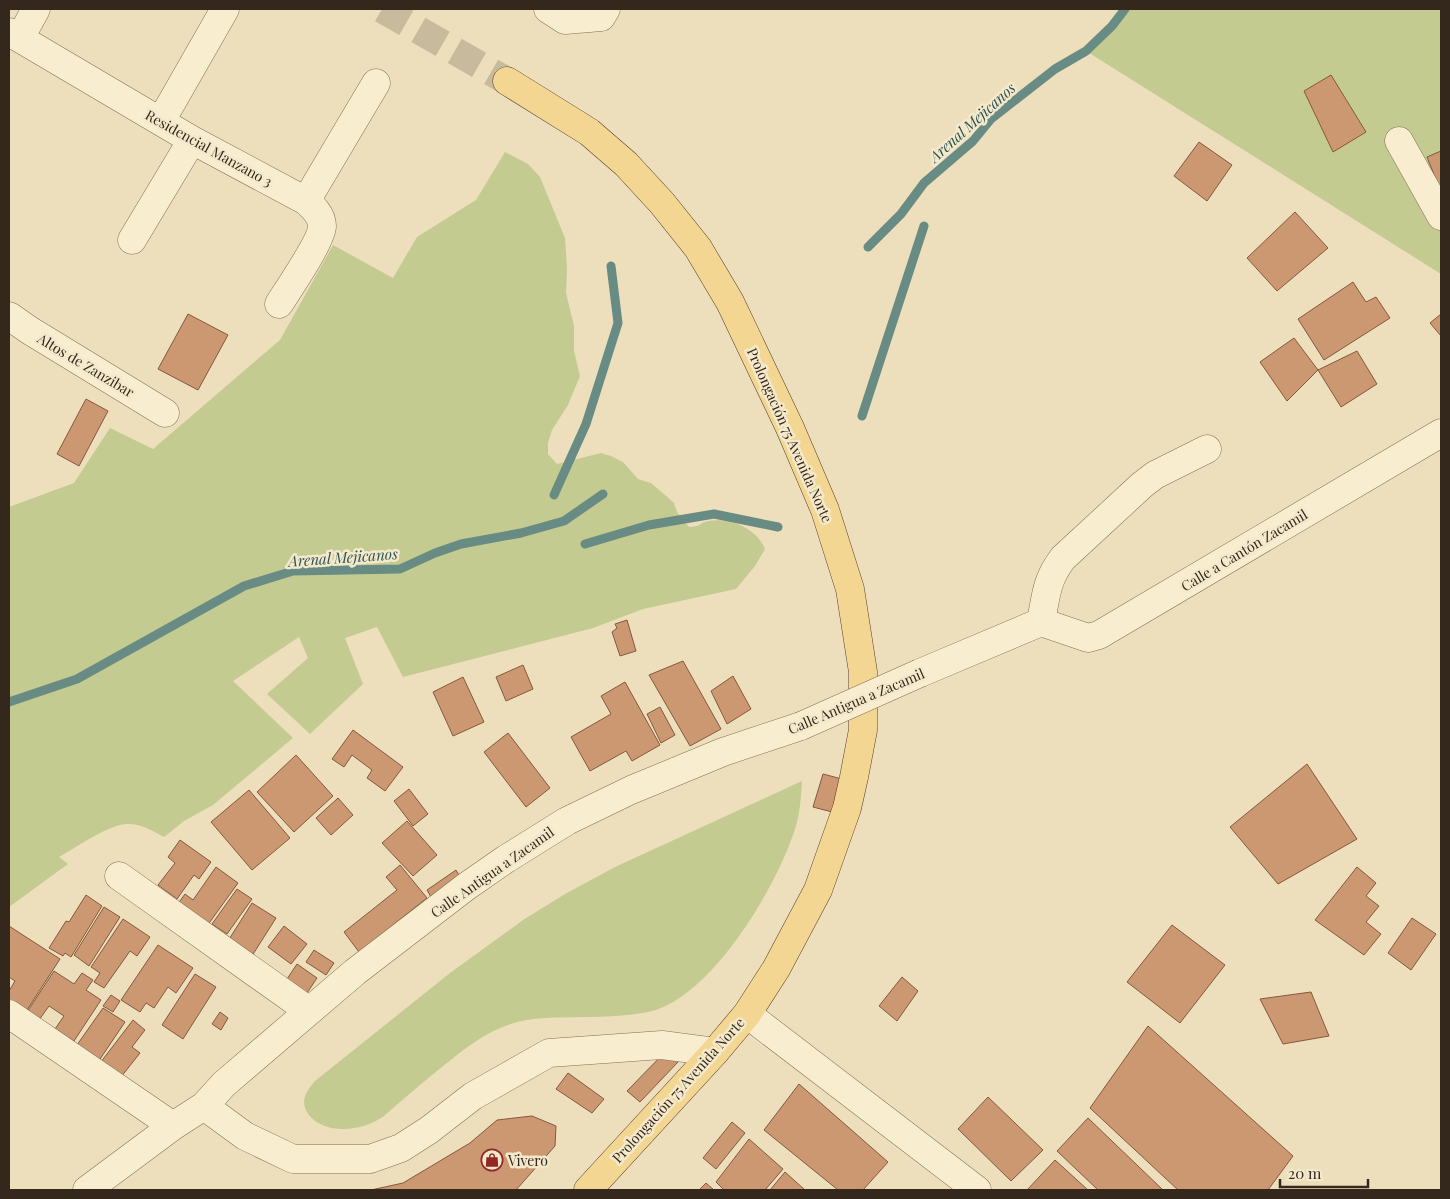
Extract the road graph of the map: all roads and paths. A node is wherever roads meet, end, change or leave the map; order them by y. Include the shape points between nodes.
1 (36, 9) edge
2 (225, 9) edge
3 (548, 9) edge
4 (606, 9) edge
5 (14, 35) edge
6 (507, 81) tunnel mouth
7 (376, 83) dead end
8 (161, 121) junction
9 (192, 140) junction
10 (1399, 141) dead end
11 (306, 201) junction
12 (1441, 216) edge
13 (132, 240) dead end
14 (279, 304) dead end
15 (9, 316) edge
16 (164, 413) dead end
17 (1441, 433) edge
18 (1207, 450) dead end
19 (1041, 622) junction
20 (119, 876) dead end
21 (309, 1011) junction
22 (9, 1014) edge
23 (747, 1014) junction
24 (715, 1052) junction
25 (204, 1106) junction
26 (173, 1126) junction
27 (87, 1190) edge
28 (588, 1190) edge
29 (977, 1190) edge

1 - 5 street
2 - 8 street
3 - 4 street via 565,20 601,16
5 - 8 street, Residencial Manzano 3
6 - 23 main road, Prolongación 75 Avenida Norte via 589,132 626,164 698,248 730,302 790,428 825,510 850,589 863,672 863,730 847,808 818,890 776,969
7 - 11 street
8 - 9 street, Residencial Manzano 3
9 - 11 street, Residencial Manzano 3
9 - 13 street
10 - 12 street
11 - 14 street, Residencial Manzano 3 via 315,209 322,226 318,240
15 - 16 street, Altos de Zanzibar
17 - 19 street, Calle a Cantón Zacamil via 1099,635 1088,638
18 - 19 street via 1155,475 1063,558 1049,580
19 - 21 street, Calle Antigua a Zacamil, bridge via 801,726 723,752 631,790 567,821 467,886
20 - 21 street
21 - 25 street, Calle Antigua a Zacamil via 224,1084
22 - 26 street
23 - 24 main road, Prolongación 75 Avenida Norte
23 - 29 street
24 - 25 street via 662,1045 549,1053 473,1096 401,1148 370,1159 293,1159 245,1136
24 - 28 main road, Prolongación 75 Avenida Norte
25 - 26 street, Calle Antigua a Zacamil
26 - 27 street, Calle Antigua a Zacamil

